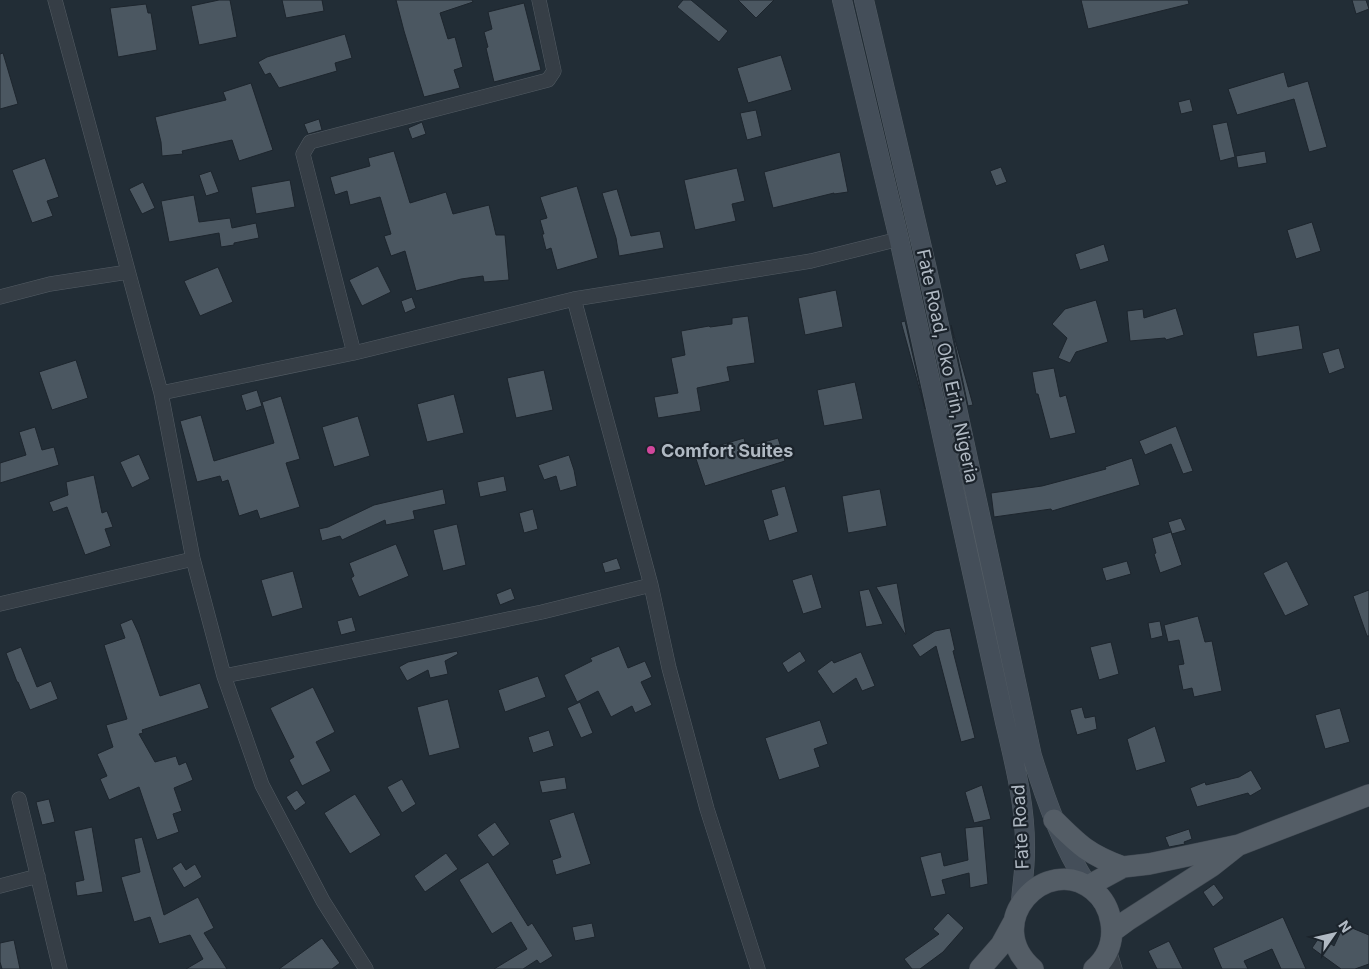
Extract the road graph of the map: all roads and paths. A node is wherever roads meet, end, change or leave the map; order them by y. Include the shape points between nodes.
1 (55, 0) edge
2 (539, 0) edge
3 (842, 0) edge
4 (864, 0) edge
5 (899, 239) junction
6 (128, 272) junction
7 (0, 297) edge
8 (574, 299) junction
9 (354, 353) junction
10 (161, 393) junction
11 (193, 559) junction
12 (651, 585) junction
13 (0, 604) edge
14 (224, 676) junction
15 (1005, 722) joint
16 (1027, 734) joint
17 (1369, 795) edge
18 (19, 800) dead end
19 (1054, 820) junction
20 (1239, 845) junction
21 (1123, 867) junction
22 (38, 876) junction
23 (0, 886) edge
24 (1088, 886) junction
25 (1021, 902) junction
26 (1013, 924) junction
27 (1112, 950) edge
28 (60, 969) edge
29 (366, 969) edge
30 (758, 969) edge
31 (980, 969) edge
32 (1032, 969) edge
33 (1094, 969) edge

1 - 6 street
2 - 9 street via 554,71 548,80 310,142 303,154
3 - 5 street, Fate Road, Oko Erin, Nigeria
4 - 16 street, Fate Road, Oko Erin, Nigeria via 927,269
5 - 8 street via 810,261
5 - 15 street, Fate Road, Oko Erin, Nigeria
6 - 7 street via 50,284
6 - 10 street
8 - 9 street
8 - 12 street
9 - 10 street
10 - 11 street
11 - 13 street
11 - 14 street
12 - 14 street via 542,612
12 - 30 street via 669,668 707,809
14 - 29 street via 262,785 323,902
15 - 25 street, Fate Road via 1024,816
16 - 19 street, Fate Road
17 - 20 main road
18 - 22 street
19 - 21 main road via 1086,851
19 - 24 street, Fate Road via 1073,864
20 - 21 main road
20 - 27 main road via 1128,920
21 - 24 main road
22 - 23 street
22 - 28 street
24 - 25 main road via 1060,880 1045,883
24 - 27 main road via 1098,894 1109,912
25 - 26 main road
26 - 31 main road
26 - 32 main road via 1018,951
27 - 33 main road

